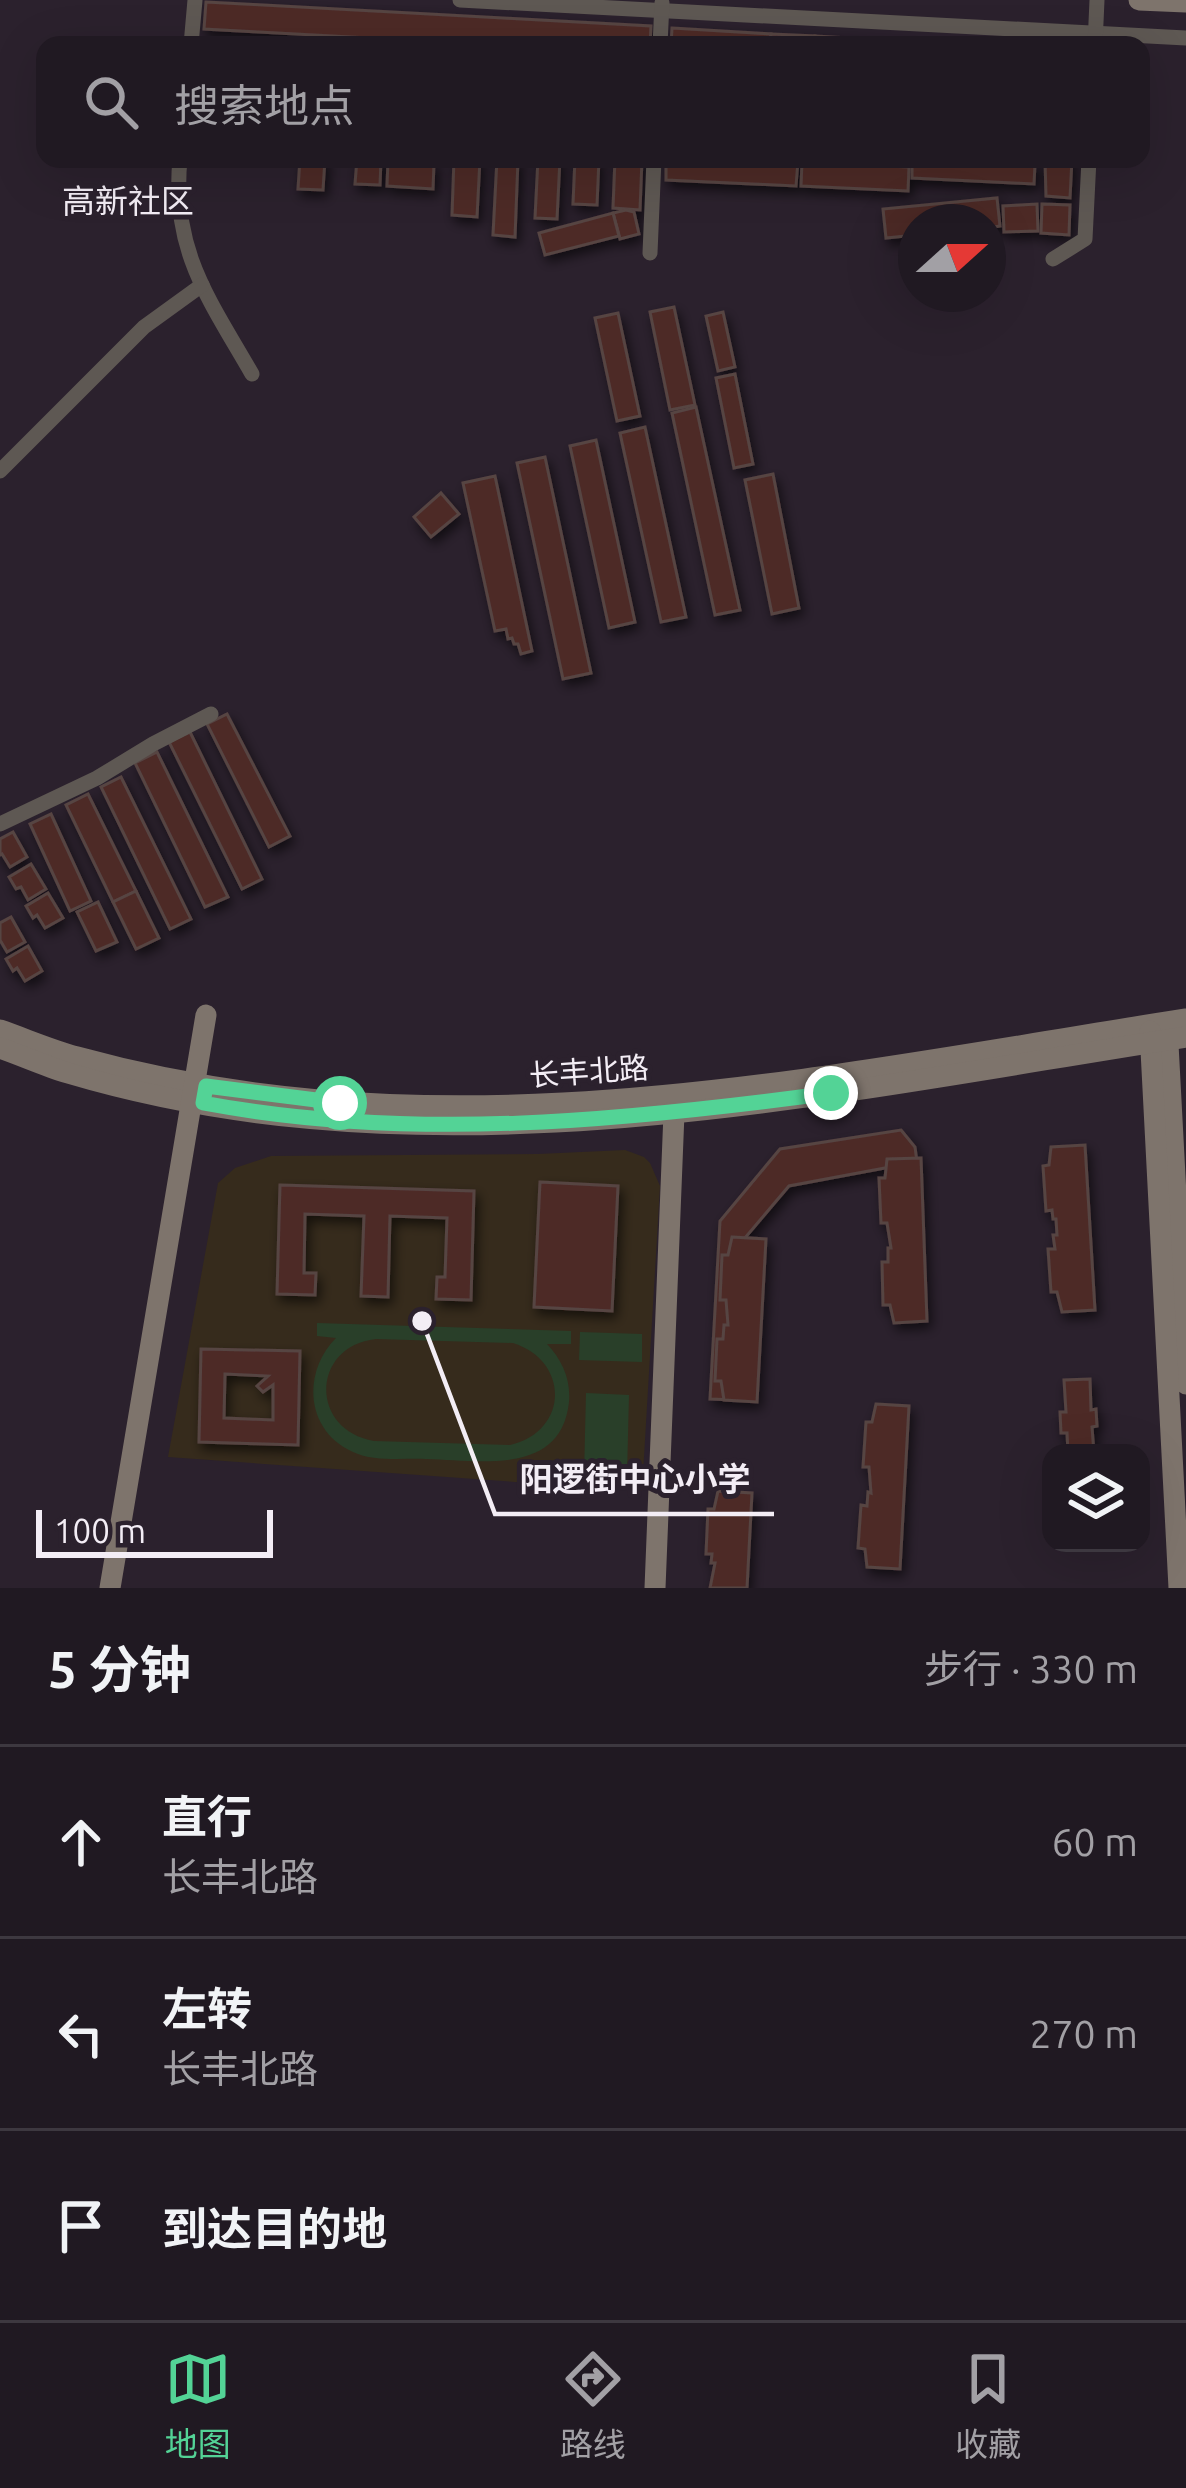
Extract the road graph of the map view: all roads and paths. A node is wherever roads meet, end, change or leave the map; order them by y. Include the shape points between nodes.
1 (195, 0) edge
2 (460, 0) edge
3 (1097, 0) edge
4 (1139, 0) edge
5 (1186, 2) edge
6 (662, 5) edge
7 (192, 36) edge
8 (660, 36) edge
9 (1057, 36) edge
10 (1095, 36) edge
11 (1150, 38) edge
12 (1186, 38) edge
13 (180, 168) edge
14 (654, 168) edge
15 (1088, 168) edge
16 (650, 253) dead end
17 (1053, 259) dead end
18 (202, 285) junction
19 (252, 374) dead end
20 (0, 471) edge
21 (212, 714) dead end
22 (0, 823) edge
23 (212, 1016) dead end
24 (0, 1030) edge
25 (1168, 1030) edge
26 (0, 1048) edge
27 (199, 1094) junction
28 (674, 1113) junction
29 (1186, 1384) edge
30 (110, 1588) edge
31 (122, 1588) edge
32 (655, 1588) edge
33 (1179, 1588) edge

1 - 7 street
2 - 6 street
3 - 10 street
4 - 5 street
6 - 8 street
6 - 9 street
11 - 12 street
13 - 18 street via 178,211
14 - 16 street
15 - 17 street via 1084,239
18 - 19 street
18 - 20 street via 144,327
21 - 22 street
23 - 27 street
24 - 27 street, 长丰北路
25 - 27 street, 长丰北路 via 586,1104 404,1106
25 - 28 street, 长丰北路 via 831,1093
25 - 29 street
25 - 33 street
26 - 27 street, 长丰北路 via 66,1072
27 - 28 street, 长丰北路 via 281,1115 403,1124
27 - 30 street
27 - 31 street
28 - 32 street

